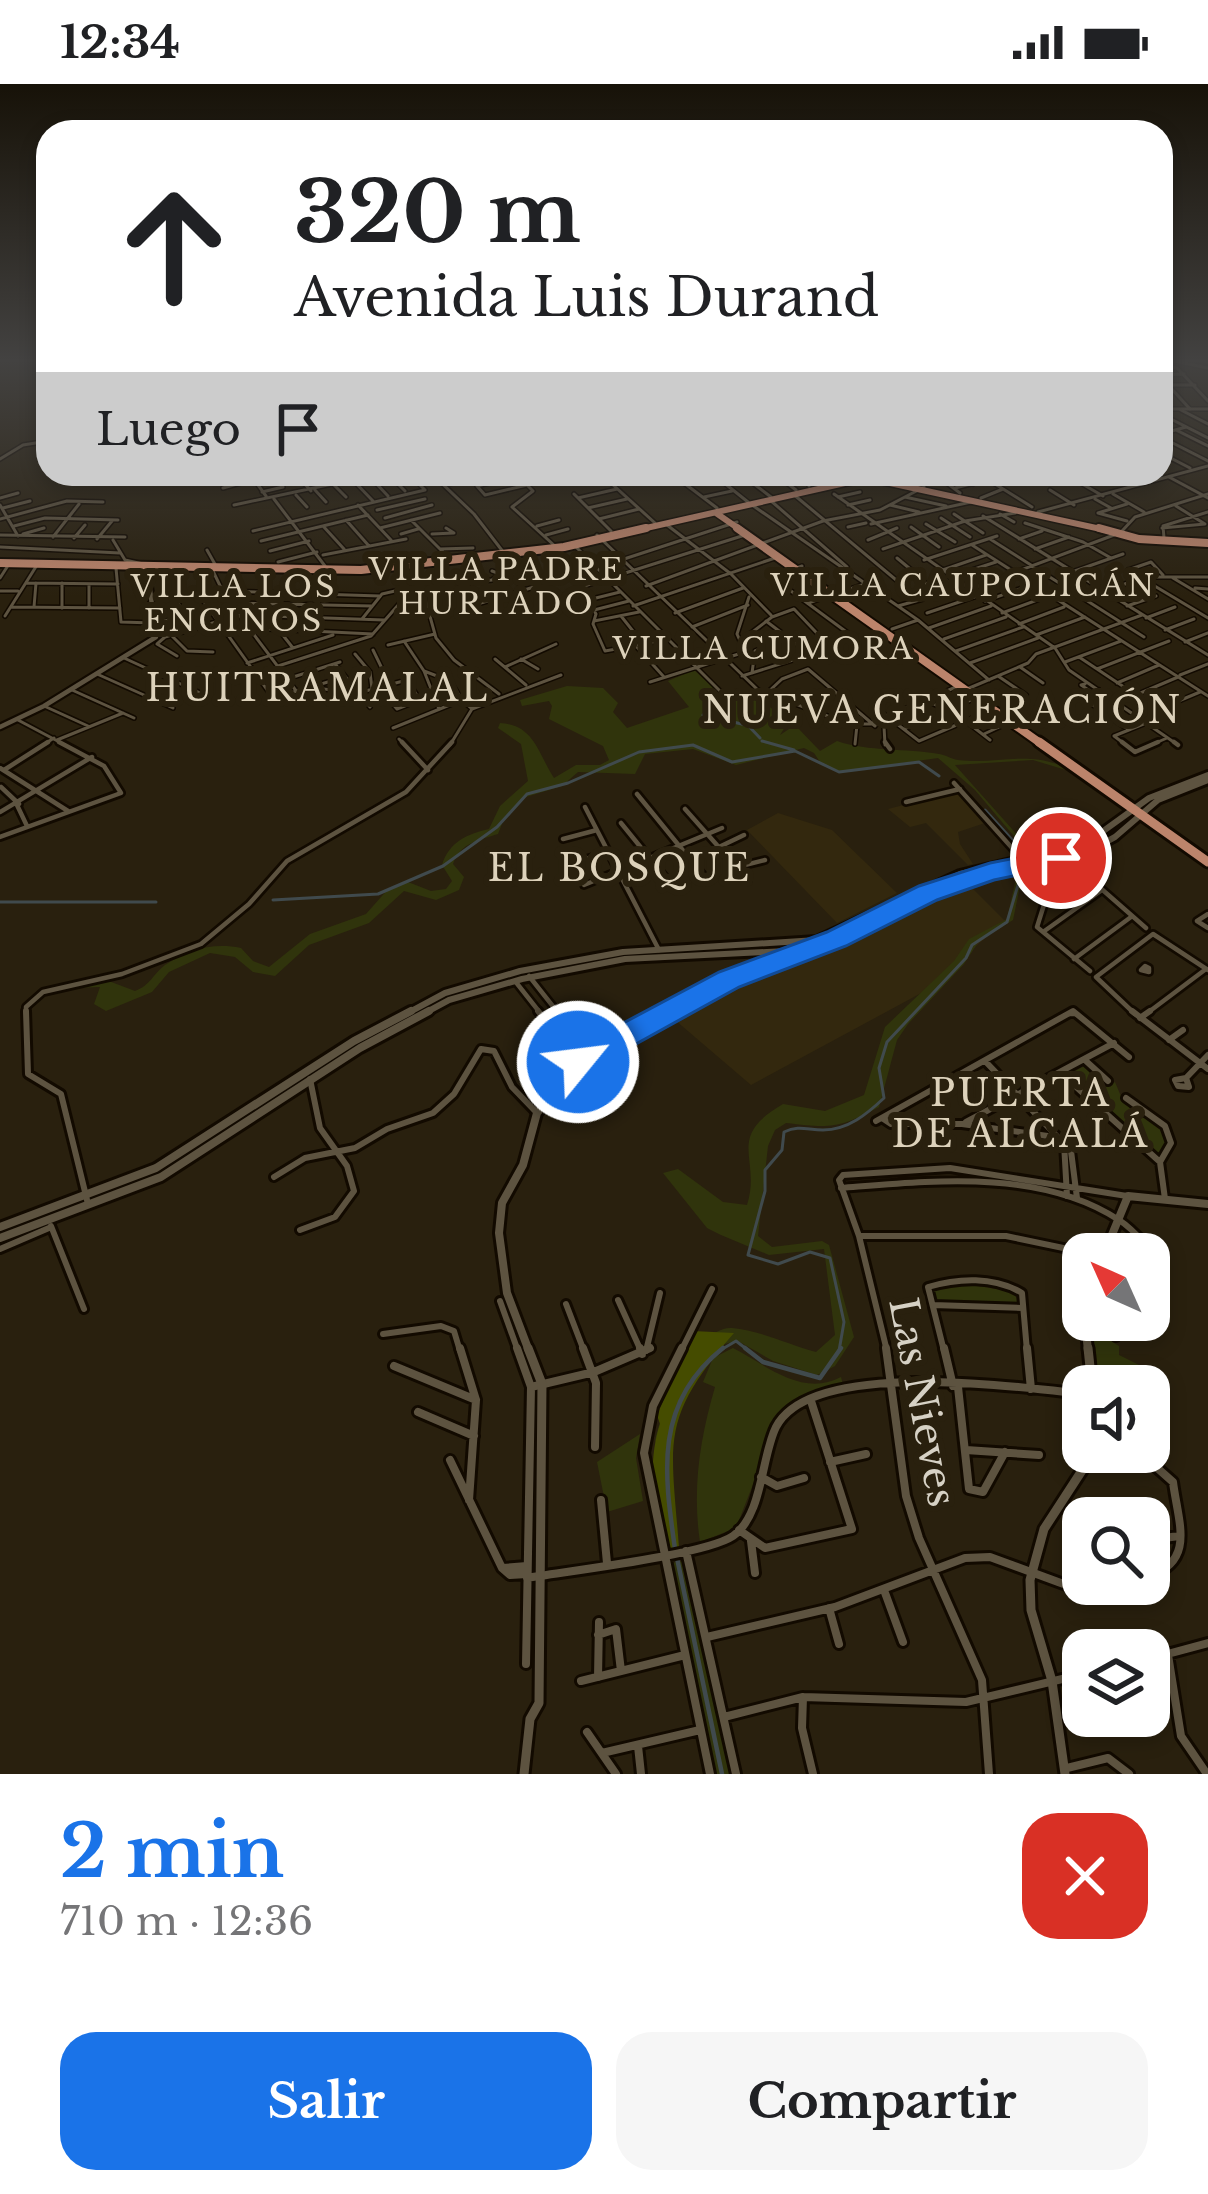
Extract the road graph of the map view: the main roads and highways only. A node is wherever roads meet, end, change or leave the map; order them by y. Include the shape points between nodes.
1 (809, 486) edge
2 (814, 486) edge
3 (921, 486) edge
4 (936, 486) edge
5 (794, 492) junction
6 (979, 498) junction
7 (1004, 504) junction
8 (716, 510) junction
9 (1039, 510) junction
10 (1012, 518) road end
11 (734, 523) junction
12 (1118, 533) junction
13 (598, 537) junction
14 (1208, 541) edge
15 (765, 543) junction
16 (556, 546) junction
17 (443, 554) junction
18 (510, 554) junction
19 (3, 560) edge
20 (415, 562) junction
21 (320, 563) junction
22 (119, 564) junction
23 (382, 564) junction
24 (799, 567) junction
25 (970, 690) junction
26 (1140, 810) junction
27 (1208, 859) edge

1 - 5 main road
2 - 5 main road
3 - 6 main road
4 - 6 main road
5 - 8 main road
6 - 7 main road
6 - 9 main road
7 - 9 main road
7 - 10 main road
8 - 11 main road
8 - 13 main road
9 - 12 main road
11 - 15 main road
11 - 15 main road
12 - 14 main road
12 - 14 main road
13 - 16 main road
13 - 16 main road
15 - 24 main road
15 - 24 main road
16 - 18 main road
16 - 18 main road
17 - 18 main road
17 - 20 main road
17 - 23 main road
18 - 20 main road
19 - 22 main road
19 - 22 main road
20 - 21 main road
20 - 23 main road
21 - 22 main road
21 - 23 main road
24 - 25 main road
25 - 26 main road
25 - 26 main road
26 - 27 main road

